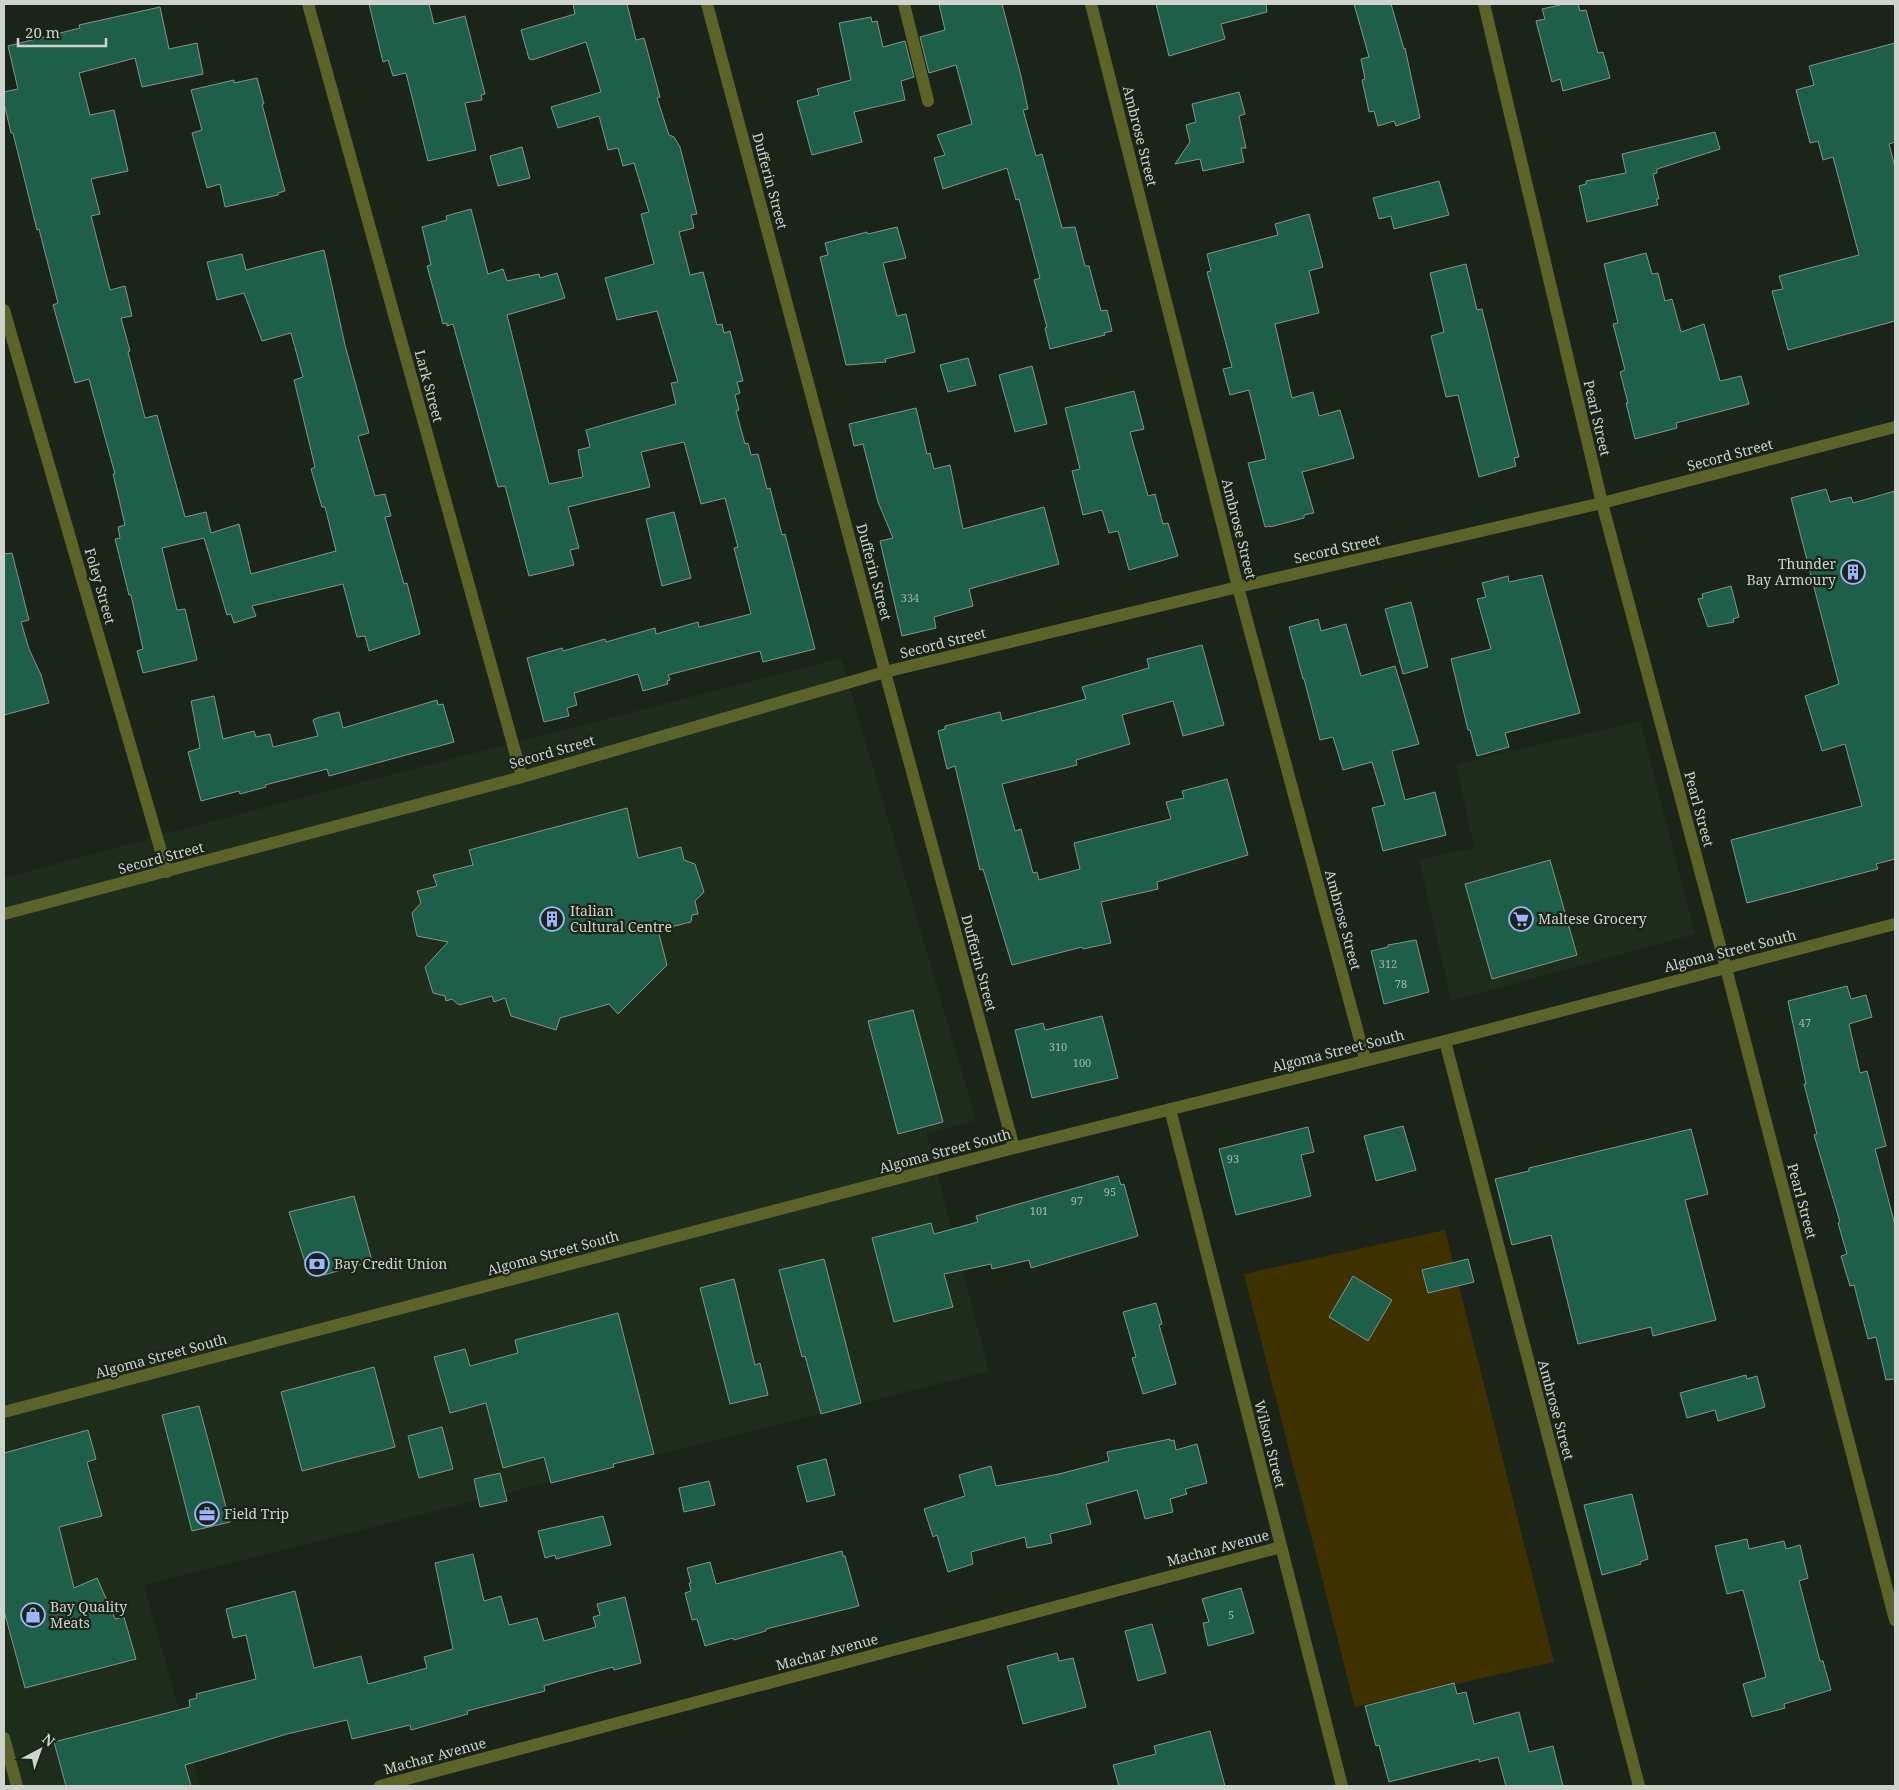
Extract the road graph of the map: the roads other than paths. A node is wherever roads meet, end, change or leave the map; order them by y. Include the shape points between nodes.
1 (308, 4) edge
2 (707, 4) edge
3 (904, 4) edge
4 (1091, 4) edge
5 (1484, 4) edge
6 (928, 100) dead end
7 (4, 310) edge
8 (1895, 427) edge
9 (1602, 503) junction
10 (1238, 587) junction
11 (885, 672) junction
12 (522, 777) junction
13 (167, 872) junction
14 (4, 914) edge
15 (1895, 924) edge
16 (1726, 968) junction
17 (1445, 1041) junction
18 (1365, 1059) junction
19 (1170, 1109) junction
20 (1014, 1148) junction
21 (4, 1412) edge
22 (1281, 1547) junction
23 (1895, 1620) edge
24 (4, 1738) edge
25 (16, 1786) edge
26 (380, 1786) edge
27 (1342, 1786) edge
28 (1638, 1786) edge

1 - 12 street, Lark Street
2 - 11 street, Dufferin Street
3 - 6 street
4 - 10 street, Ambrose Street
5 - 9 street, Pearl Street
7 - 13 street, Foley Street
8 - 9 street, Secord Street
9 - 10 street, Secord Street
9 - 16 street, Pearl Street
10 - 11 street, Secord Street
10 - 18 street, Ambrose Street
11 - 12 street, Secord Street
11 - 20 street, Dufferin Street
12 - 13 street, Secord Street
13 - 14 street, Secord Street
15 - 16 street, Algoma Street South
16 - 17 street, Algoma Street South
16 - 23 street, Pearl Street
17 - 18 street, Algoma Street South
17 - 28 street, Ambrose Street
18 - 19 street, Algoma Street South
19 - 20 street, Algoma Street South
19 - 22 street, Wilson Street
20 - 21 street, Algoma Street South
22 - 26 street, Machar Avenue
22 - 27 street, Wilson Street
24 - 25 street

